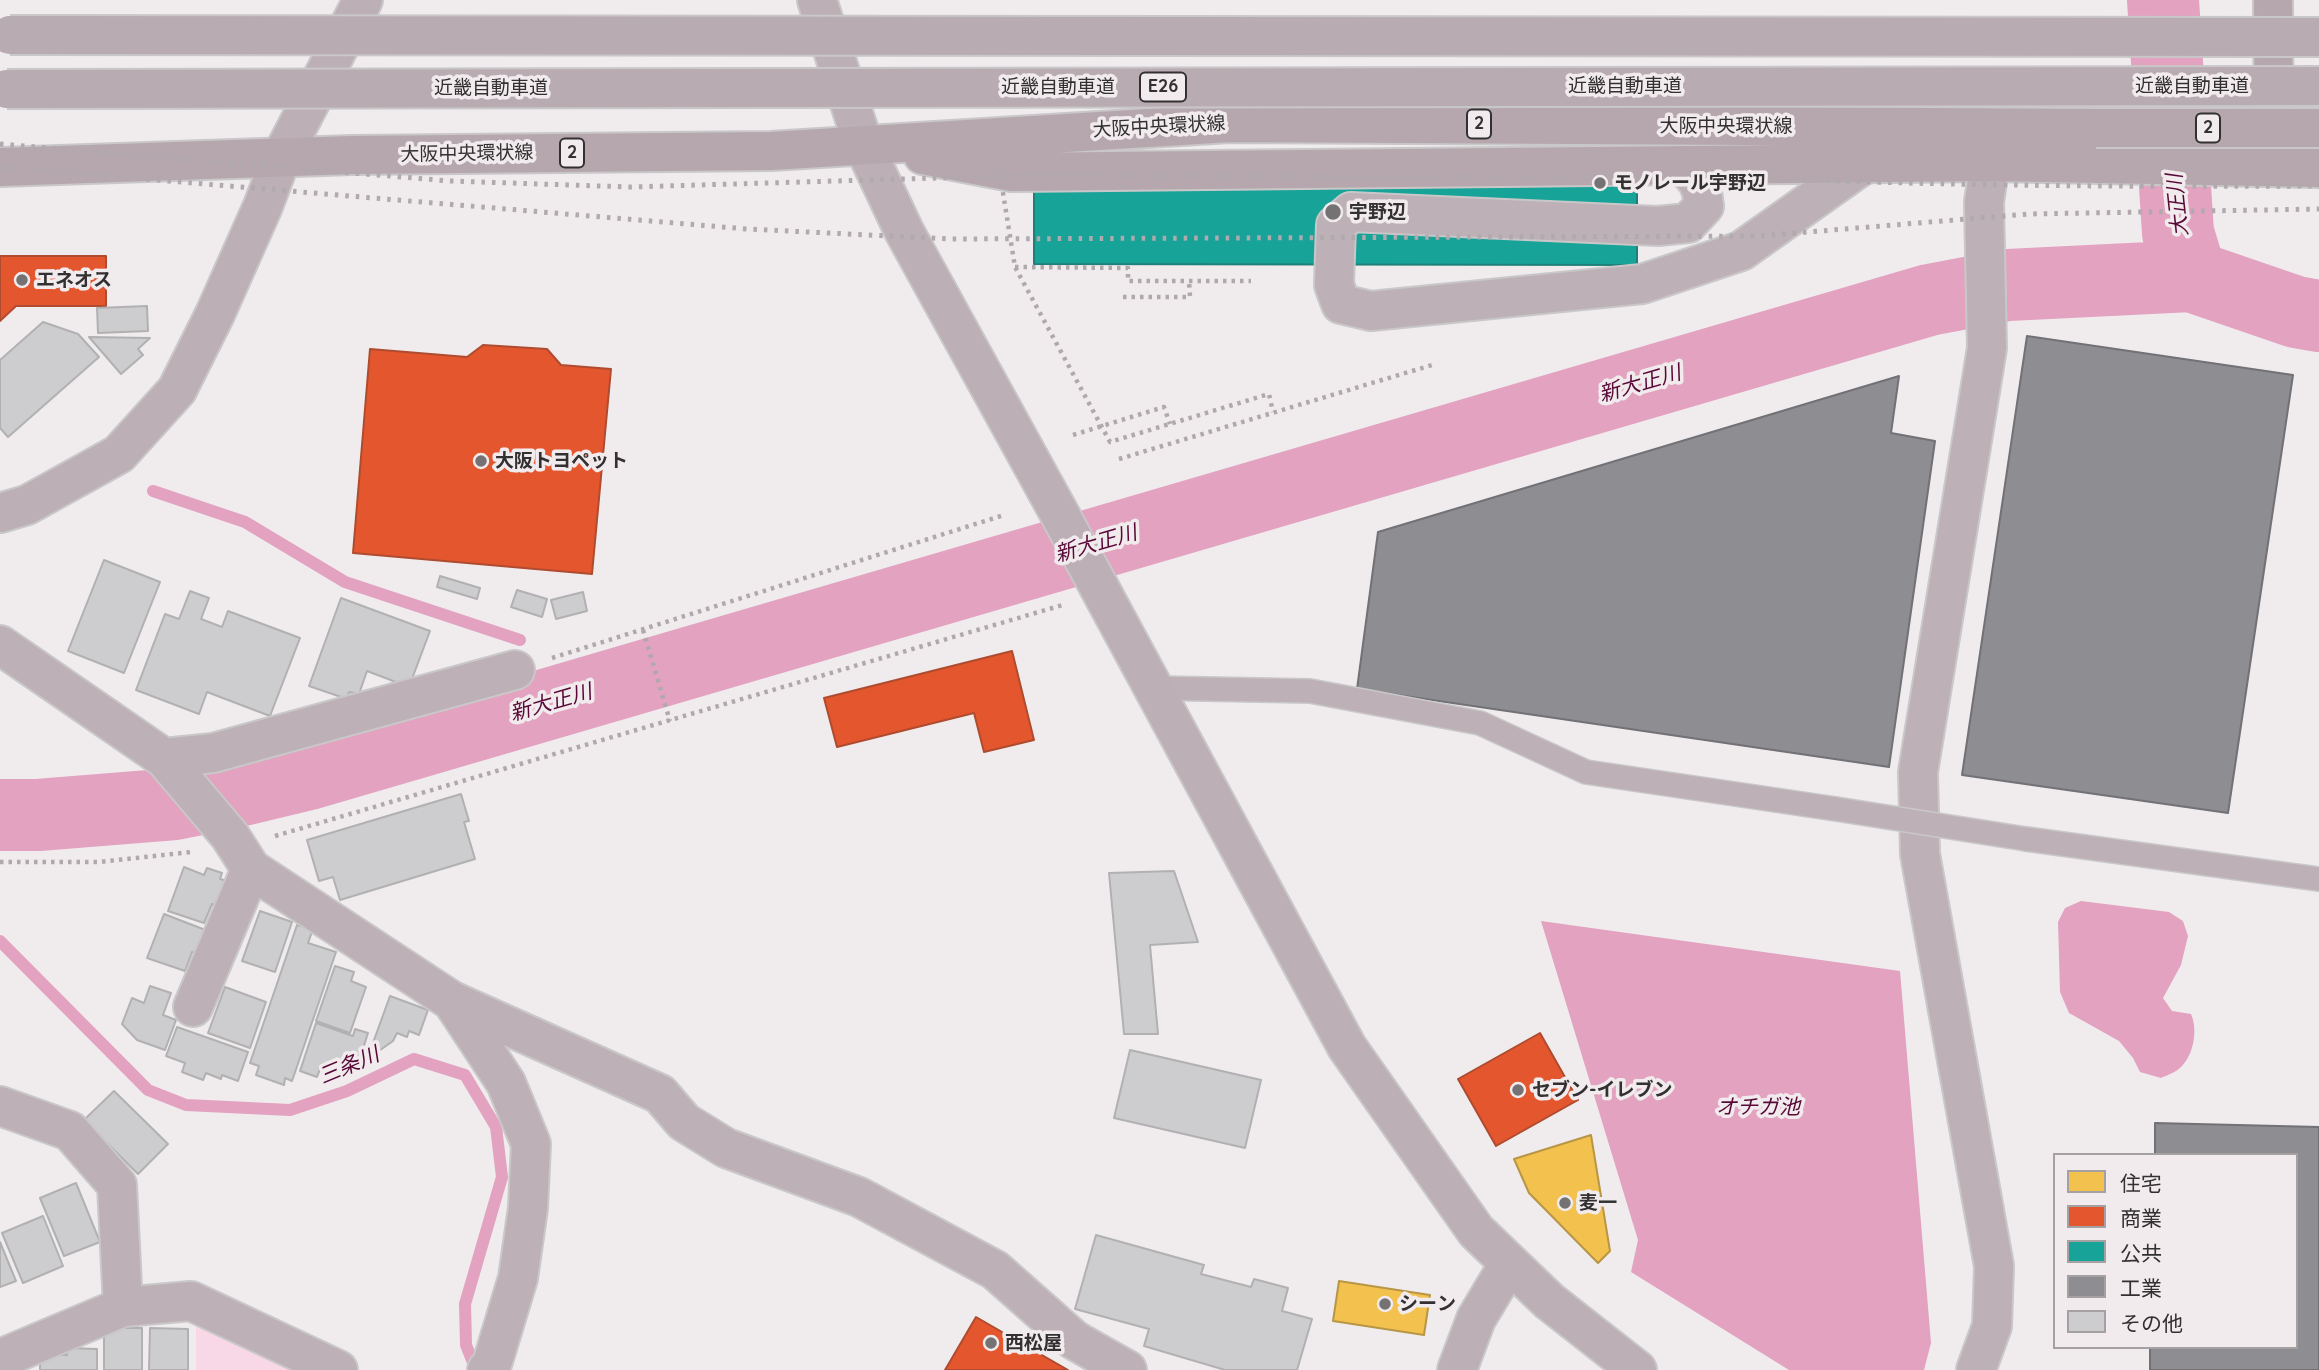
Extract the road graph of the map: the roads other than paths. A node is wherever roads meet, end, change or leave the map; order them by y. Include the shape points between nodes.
1 (362, 0) edge
2 (817, 0) edge
3 (2273, 0) edge
4 (10, 35) dead end
5 (2319, 37) edge
6 (2319, 86) edge
7 (7, 89) dead end
8 (2319, 128) edge
9 (863, 144) junction
10 (2098, 146) junction
11 (281, 158) junction
12 (1990, 162) junction
13 (1865, 163) junction
14 (1681, 165) junction
15 (0, 167) edge
16 (2274, 168) junction
17 (2319, 168) edge
18 (0, 513) edge
19 (0, 645) edge
20 (514, 670) road end
21 (1153, 688) junction
22 (164, 758) junction
23 (239, 851) junction
24 (2319, 879) edge
25 (452, 1001) junction
26 (192, 1007) dead end
27 (0, 1106) edge
28 (1509, 1264) junction
29 (123, 1307) junction
30 (0, 1359) edge
31 (489, 1367) edge
32 (336, 1370) edge
33 (1127, 1370) edge
34 (1457, 1370) edge
35 (1637, 1370) edge
36 (1976, 1370) edge

1 - 11 street
2 - 9 street
3 - 16 main road
4 - 5 highway, bridge
6 - 7 highway, 近畿自動車道 / E26, bridge
8 - 10 main road, 大阪中央環状線 / 2, bridge
9 - 10 main road, 大阪中央環状線 / 2 via 1230,123
9 - 11 main road, 大阪中央環状線 / 2 via 771,151
9 - 14 main road via 1012,172
9 - 21 street via 904,231
10 - 12 main road
10 - 16 main road via 2210,166
11 - 15 main road, 大阪中央環状線 / 2
11 - 18 street via 177,390 119,454 27,505
12 - 13 main road
12 - 36 street via 1984,202 1987,348 1918,772 1920,854 1994,1266 1992,1326
13 - 14 main road
13 - 14 street via 1741,251 1642,284 1371,311 1342,304 1334,285 1336,225 1351,212 1658,226 1688,223 1704,206 1702,187
16 - 17 main road
19 - 22 street
20 - 22 street via 213,753
21 - 24 lane, bridge via 1310,691 1480,723 1586,772
21 - 28 street via 1347,1047 1476,1231
22 - 23 street
23 - 25 street
23 - 26 street
25 - 31 street via 506,1083 531,1144 518,1278
25 - 33 street via 660,1094 684,1122 726,1149 859,1197 995,1270 1074,1340
27 - 29 street via 70,1131 117,1185
28 - 34 street via 1476,1319
28 - 35 street
29 - 30 street
29 - 32 street via 191,1301

